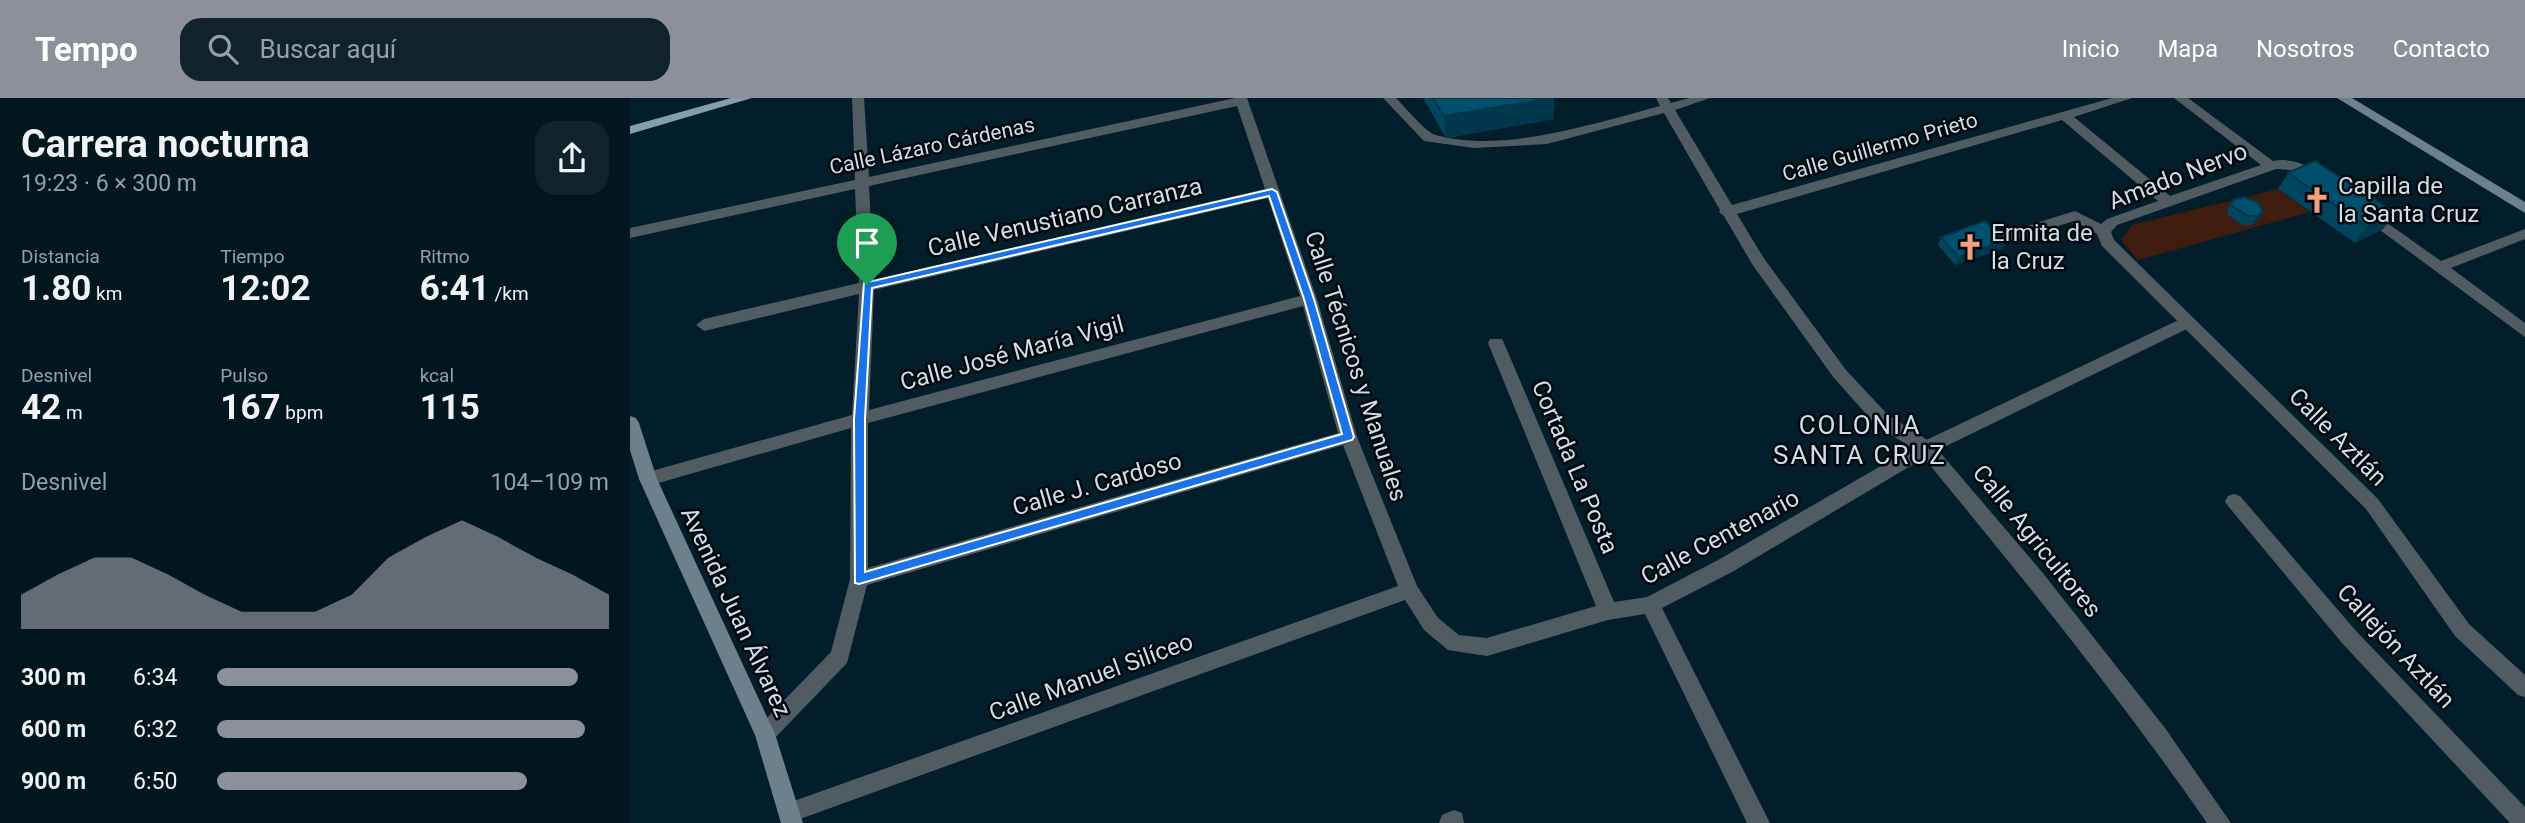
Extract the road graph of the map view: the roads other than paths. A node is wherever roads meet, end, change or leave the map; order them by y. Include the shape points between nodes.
1 (746, 98) edge
2 (858, 98) edge
3 (1389, 98) edge
4 (1704, 98) edge
5 (2126, 98) edge
6 (2180, 98) edge
7 (2343, 98) edge
8 (1242, 99) edge
9 (1665, 102) edge
10 (2066, 117) junction
11 (630, 130) edge
12 (2271, 166) junction
13 (863, 182) junction
14 (2325, 184) edge
15 (1272, 192) junction
16 (2168, 202) junction
17 (2356, 206) edge
18 (2525, 208) edge
19 (1726, 212) junction
20 (2103, 231) junction
21 (630, 233) edge
22 (2525, 234) edge
23 (1999, 239) edge
24 (2439, 267) junction
25 (867, 285) junction
26 (1309, 299) junction
27 (2187, 322) junction
28 (704, 325) dead end
29 (2525, 331) edge
30 (1496, 343) dead end
31 (860, 419) junction
32 (630, 423) edge
33 (1348, 437) junction
34 (1926, 448) junction
35 (648, 479) junction
36 (2234, 501) dead end
37 (859, 579) junction
38 (1409, 590) junction
39 (1650, 605) junction
40 (1608, 611) junction
41 (1488, 647) joint
42 (2525, 688) edge
43 (765, 734) junction
44 (792, 818) edge
45 (1759, 823) edge
46 (2220, 823) edge
47 (2525, 823) edge

1 - 11 main road
2 - 13 street
3 - 9 street via 1429,138 1474,144 1547,139
4 - 9 street
5 - 10 street, Calle Guillermo Prieto
6 - 12 street
7 - 18 street
8 - 13 street, Calle Lázaro Cárdenas
8 - 15 street, Calle Técnicos y Manuales
9 - 19 street, Calle Agricultores
10 - 16 street
10 - 19 street, Calle Guillermo Prieto
12 - 14 street via 2280,162 2294,165
12 - 16 street, Amado Nervo
13 - 21 street, Calle Lázaro Cárdenas
13 - 25 street
15 - 25 street, Calle Venustiano Carranza
15 - 26 street, Calle Técnicos y Manuales
16 - 20 street, Amado Nervo via 2112,222
17 - 24 street
19 - 34 street, Calle Agricultores via 1840,374 1882,420
20 - 23 street via 2075,216
20 - 27 street, Calle Aztlán via 2107,242
22 - 24 street
24 - 29 street
25 - 28 street, Calle Venustiano Carranza
25 - 31 street
26 - 31 street, Calle José María Vigil
26 - 33 street, Calle Técnicos y Manuales
27 - 34 street, Calle Centenario
27 - 42 street, Calle Aztlán via 2372,504 2462,631
30 - 40 street, Cortada La Posta
31 - 35 street, Calle José María Vigil
31 - 37 street
32 - 35 street, Avenida Juan Álvarez
33 - 37 street, Calle J. Cardoso
33 - 38 street, Calle Técnicos y Manuales
34 - 39 street, Calle Centenario
34 - 46 street, Calle Agricultores via 2076,630
35 - 43 street, Avenida Juan Álvarez
36 - 47 street, Callejón Aztlán via 2349,637
37 - 43 street via 840,657
38 - 41 street, Calle Técnicos y Manuales via 1431,624 1455,644
38 - 44 street, Calle Manuel Silíceo
39 - 40 street, Calle Centenario
39 - 45 street
40 - 41 street, Calle Centenario
43 - 44 street, Avenida Juan Álvarez

